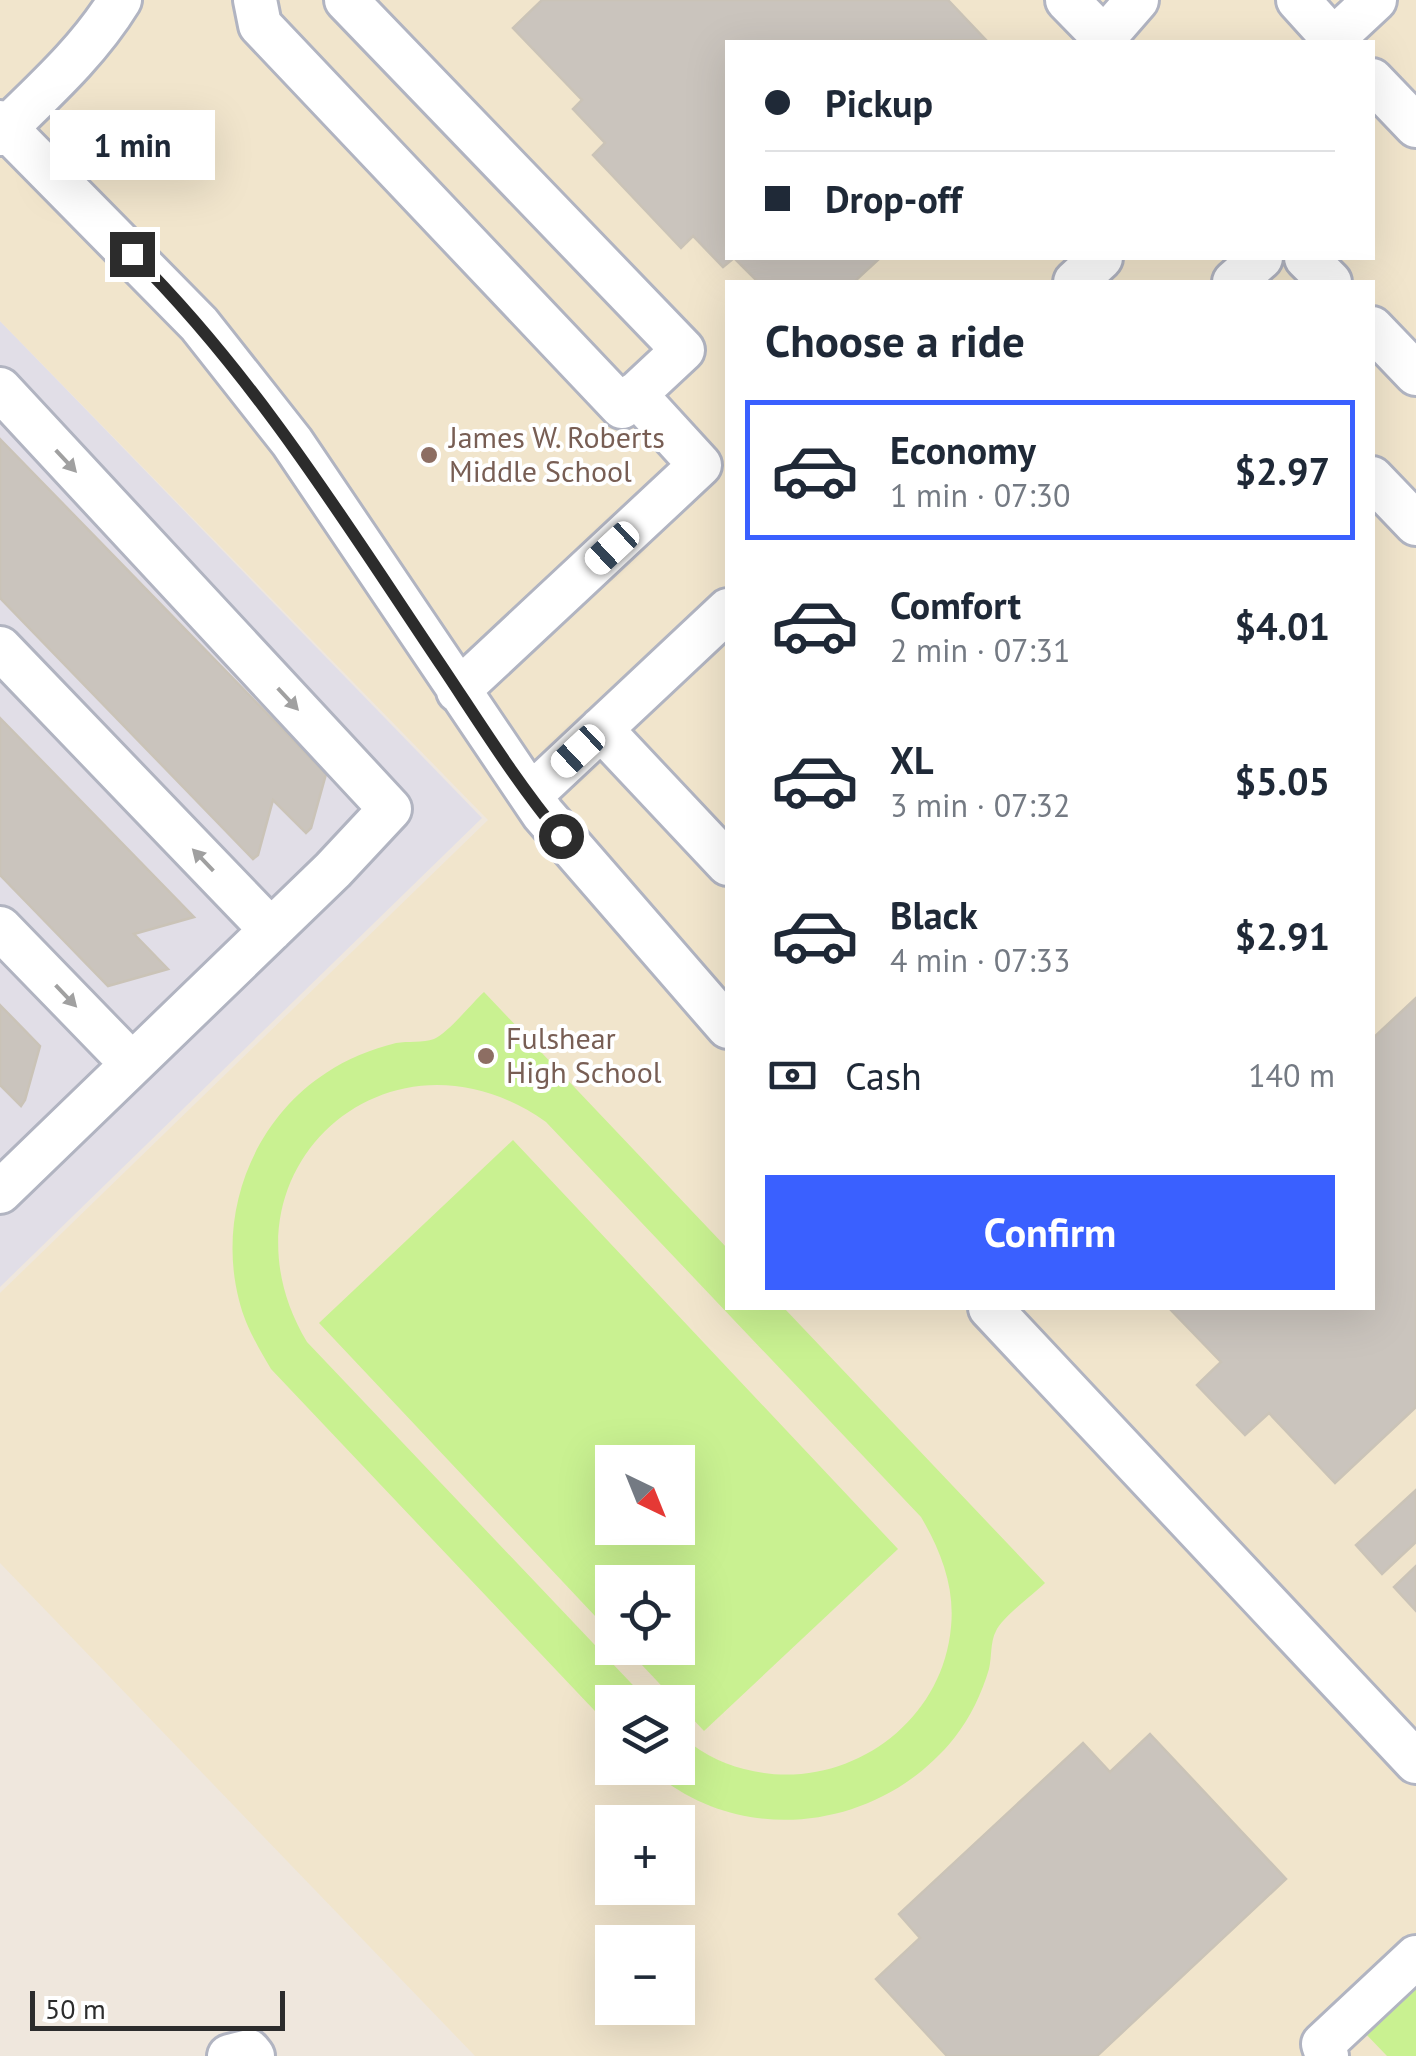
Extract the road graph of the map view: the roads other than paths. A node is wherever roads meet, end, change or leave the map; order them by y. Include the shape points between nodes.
1 (120, 0) edge
2 (255, 0) edge
3 (346, 0) edge
4 (1068, 0) edge
5 (1137, 0) edge
6 (1298, 0) edge
7 (1375, 0) edge
8 (1106, 40) edge
9 (1332, 40) edge
10 (1334, 40) edge
11 (2, 128) edge
12 (1099, 260) edge
13 (1259, 260) edge
14 (1308, 260) edge
15 (1076, 280) edge
16 (1236, 280) edge
17 (1328, 280) edge
18 (1375, 331) edge
19 (1416, 374) edge
20 (0, 389) edge
21 (635, 394) junction
22 (1375, 481) edge
23 (1416, 524) edge
24 (725, 613) edge
25 (0, 648) edge
26 (458, 691) junction
27 (601, 729) junction
28 (531, 795) junction
29 (725, 861) edge
30 (0, 928) edge
31 (270, 930) junction
32 (725, 1024) edge
33 (132, 1064) junction
34 (0, 1192) edge
35 (992, 1310) edge
36 (1416, 1762) edge
37 (1416, 1957) edge
38 (229, 2056) edge
39 (253, 2056) edge
40 (1327, 2056) edge

1 - 11 lane via 72,65
2 - 21 lane via 260,24 608,393 622,407
3 - 21 lane via 683,350
4 - 8 lane
5 - 8 lane
6 - 9 lane
7 - 10 lane
11 - 26 lane via 158,279 249,384
12 - 15 lane
13 - 16 lane
14 - 17 lane
18 - 19 lane
20 -> 31 lane via 390,810
21 - 26 lane via 700,465
22 - 23 lane
24 - 27 lane
31 -> 25 lane
26 - 28 lane
27 - 28 lane
27 - 29 lane
28 - 32 lane
30 -> 33 lane
31 - 33 lane
33 - 34 lane
35 - 36 lane
37 - 40 lane via 1323,2044
38 - 39 lane

